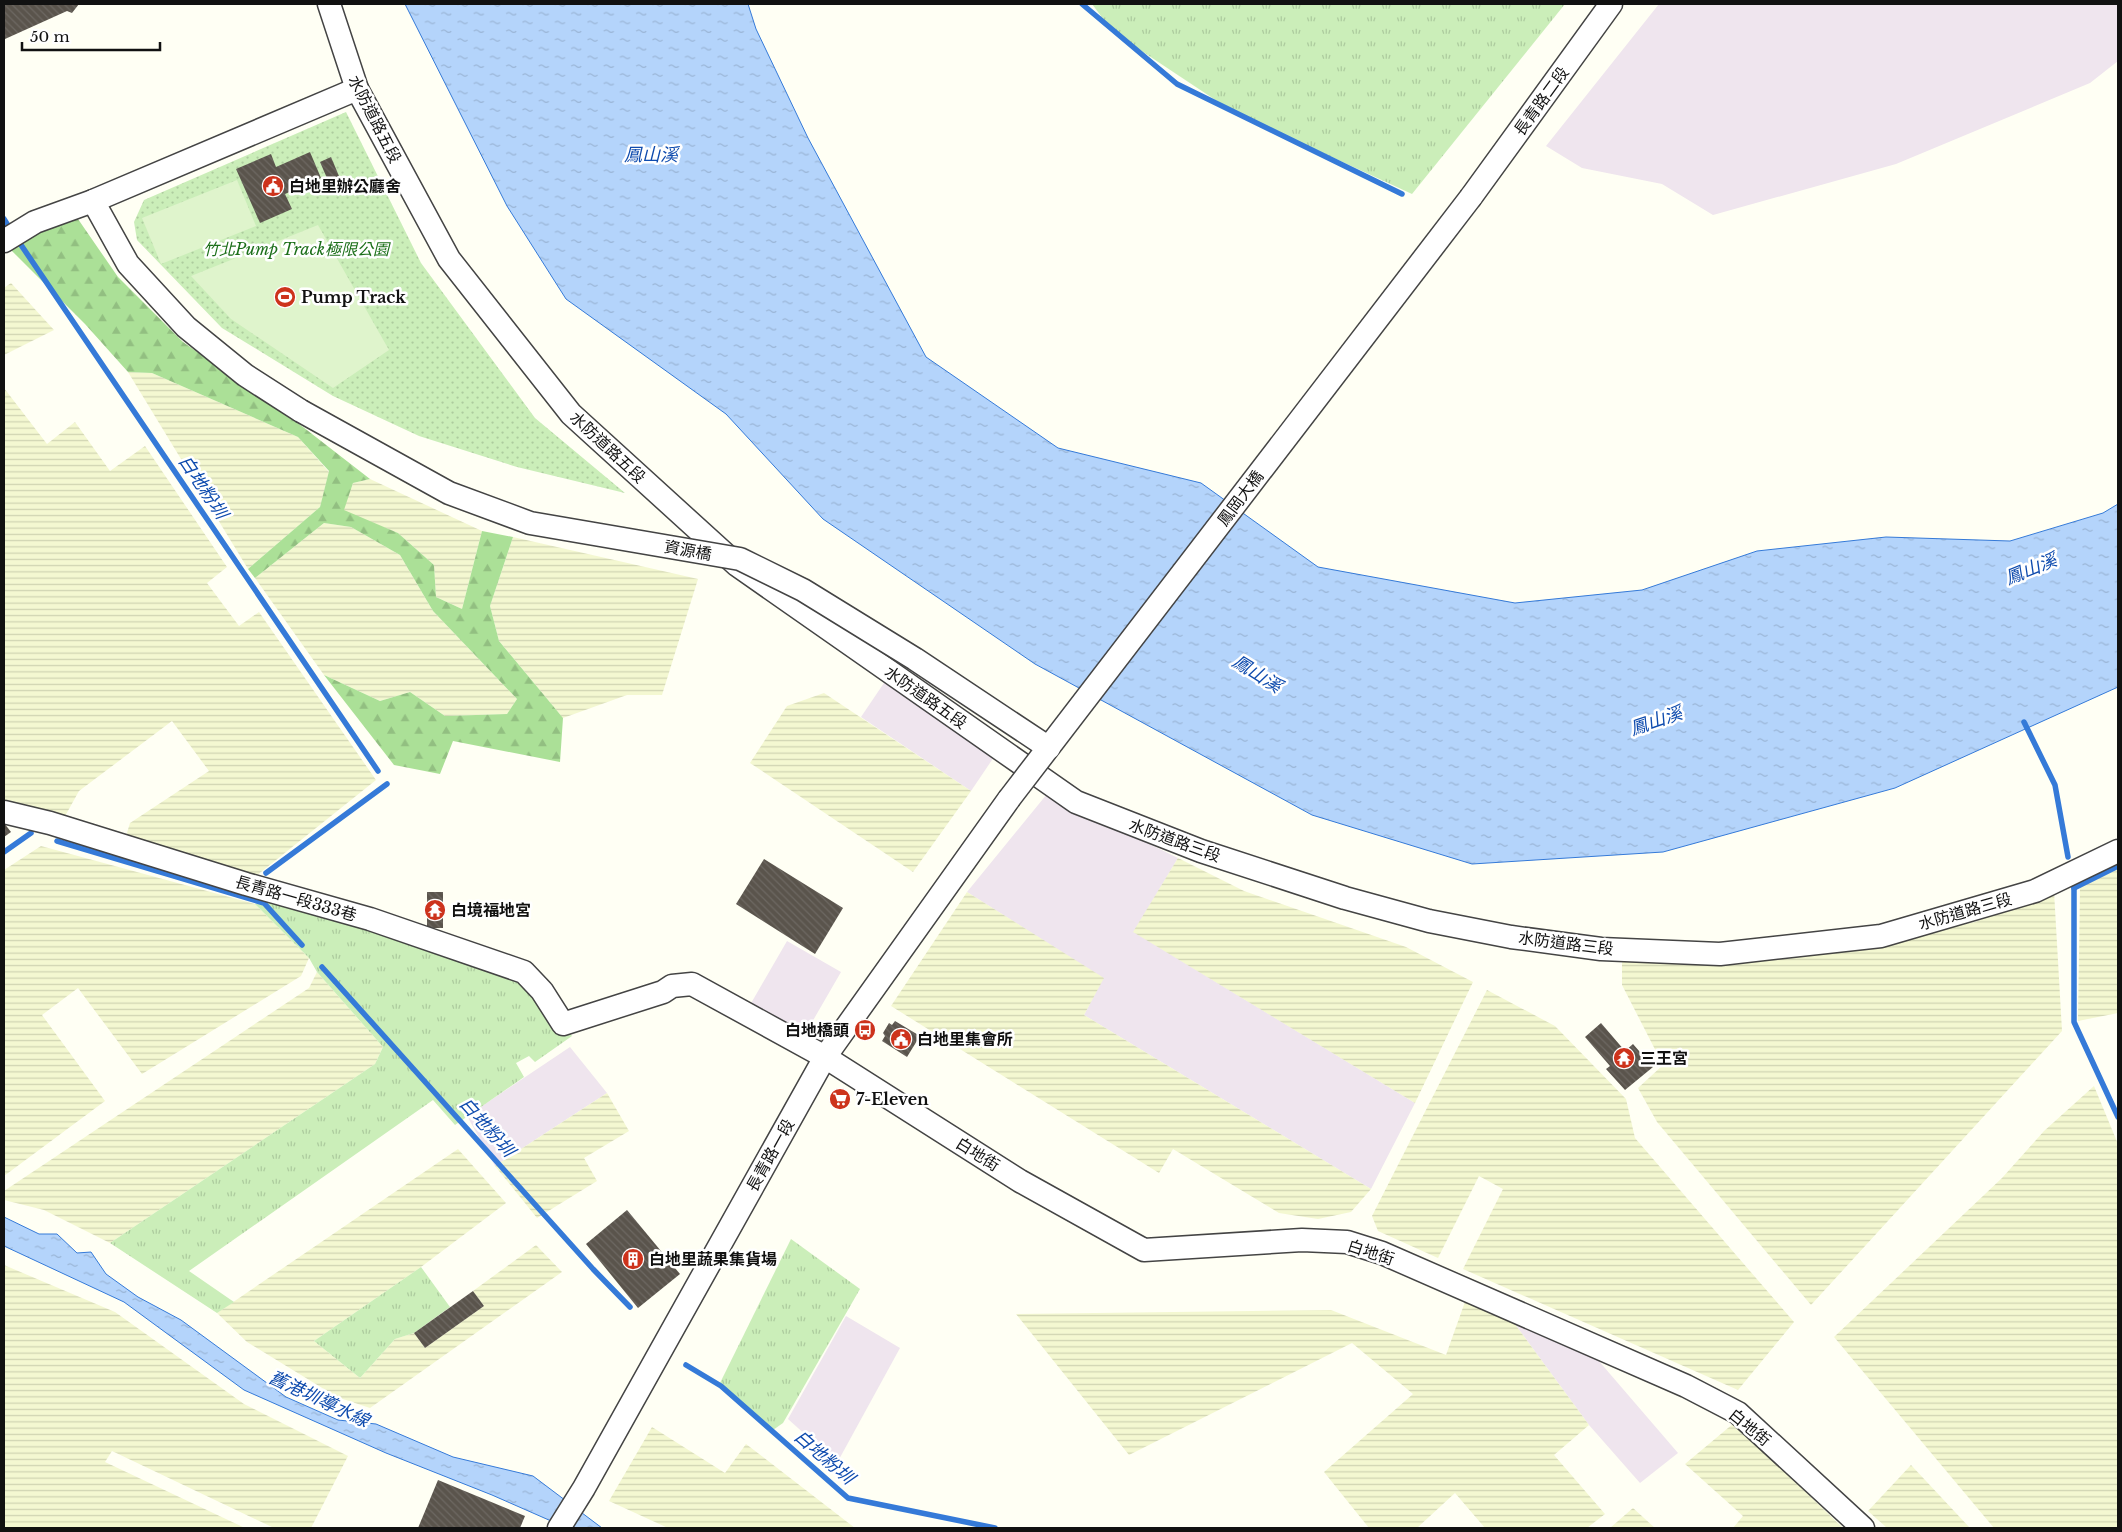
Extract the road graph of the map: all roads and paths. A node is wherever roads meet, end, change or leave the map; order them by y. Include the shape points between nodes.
1 (330, 4) edge
2 (1611, 4) edge
3 (356, 89) junction
4 (1471, 197) joint
5 (93, 201) junction
6 (4, 241) edge
7 (1049, 748) junction
8 (1028, 769) joint
9 (1009, 799) joint
10 (4, 812) edge
11 (2118, 851) edge
12 (563, 1024) joint
13 (825, 1057) junction
14 (559, 1528) edge
15 (1863, 1528) edge

1 - 3 street, 水防道路五段
2 - 4 street, 長青路二段
3 - 5 street
3 - 8 street, 水防道路五段 via 450,258 571,414 737,565
4 - 7 street, 鳳岡大橋, bridge
5 - 6 street via 35,222
5 - 7 street, 資源橋, bridge via 128,264 186,327 245,375 301,411 449,493 530,522 740,559 803,590 914,658
7 - 9 street, 鳳岡大橋, bridge
8 - 11 street, 水防道路三段 via 1076,802 1201,851 1345,898 1511,937 1601,950 1720,954 1881,936 2035,891
9 - 13 street, 長青路一段
10 - 12 street, 長青路一段333巷 via 370,918 524,972 542,990
12 - 13 street, 白地街 via 663,992 672,986 692,984
13 - 14 street, 長青路一段
13 - 15 street, 白地街 via 1020,1181 1144,1250 1302,1240 1347,1242 1382,1253 1686,1386 1738,1413

